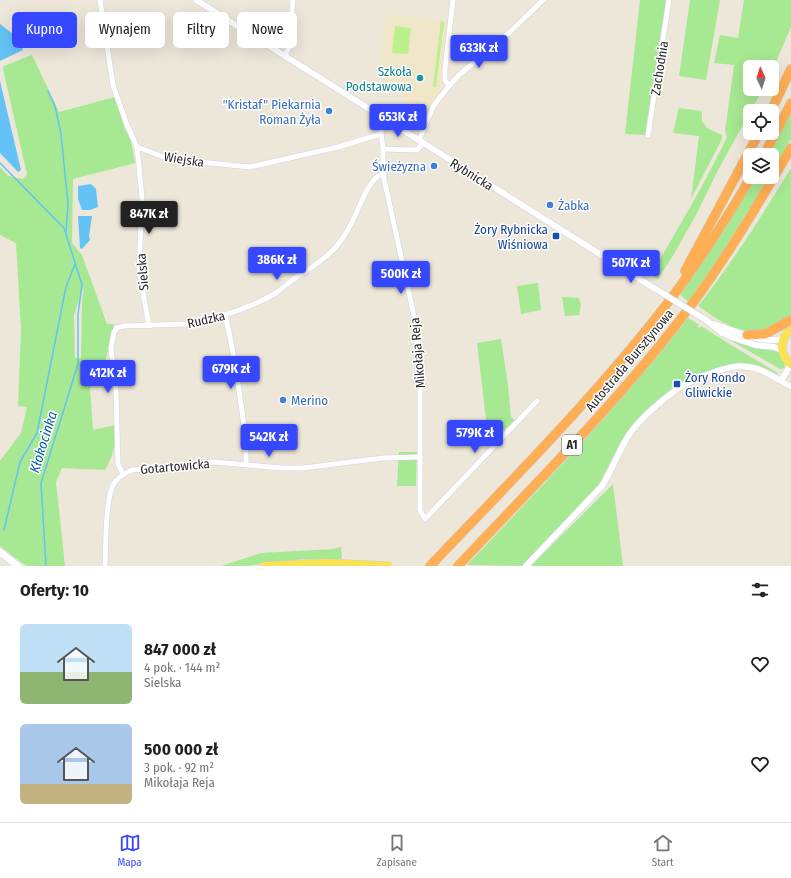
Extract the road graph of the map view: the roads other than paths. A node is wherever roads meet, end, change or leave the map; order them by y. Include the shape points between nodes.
1 (100, 0) edge
2 (196, 0) edge
3 (293, 0) edge
4 (453, 0) edge
5 (542, 0) edge
6 (669, 0) edge
7 (285, 56) junction
8 (791, 69) edge
9 (449, 86) junction
10 (791, 103) edge
11 (774, 104) edge
12 (386, 120) junction
13 (381, 134) junction
14 (648, 136) dead end
15 (755, 140) edge
16 (421, 142) junction
17 (137, 147) junction
18 (768, 148) edge
19 (791, 148) edge
20 (383, 149) junction
21 (791, 160) edge
22 (383, 174) junction
23 (747, 184) edge
24 (756, 209) junction
25 (666, 305) junction
26 (225, 315) junction
27 (791, 320) edge
28 (707, 321) junction
29 (149, 326) junction
30 (791, 330) edge
31 (747, 336) junction
32 (783, 339) junction
33 (782, 350) junction
34 (791, 364) edge
35 (781, 381) junction
36 (791, 387) edge
37 (537, 402) dead end
38 (420, 457) junction
39 (246, 464) junction
40 (123, 474) junction
41 (0, 552) edge
42 (372, 565) edge
43 (18, 566) edge
44 (105, 566) edge
45 (264, 566) edge
46 (388, 566) edge
47 (430, 566) edge
48 (458, 566) edge
49 (526, 566) edge

1 - 17 street via 113,85
2 - 7 street, Rybnicka
3 - 7 street via 289,47
4 - 9 street via 445,69 445,80
5 - 9 street
6 - 14 street, Zachodnia
7 - 12 street, Rybnicka
8 - 11 highway
9 - 16 street via 434,105
10 - 18 highway
12 - 13 street, Mikołaja Reja
12 - 16 street, Rybnicka
13 - 17 street, Wiejska via 338,147 250,167 169,159
13 - 20 street, Mikołaja Reja
15 - 25 highway
16 - 20 street via 417,150
16 - 28 street, Rybnicka, bridge
17 - 29 street, Sielska via 142,197 139,270
19 - 24 highway, Autostrada Bursztynowa / A1
20 - 22 street, Mikołaja Reja
21 - 24 highway
22 - 26 street, Rudzka via 375,178 351,225 337,246 322,261 276,292
22 - 38 street, Mikołaja Reja via 416,325
23 - 25 highway, Autostrada Bursztynowa / A1
24 - 48 highway, Autostrada Bursztynowa / A1 via 693,302 657,348 585,431
25 - 47 highway, Autostrada Bursztynowa / A1 via 570,419
26 - 29 street, Rudzka via 187,324
26 - 39 street via 238,382 246,442
27 - 31 highway via 765,334
28 - 31 street, Rybnicka
28 - 33 street, Rybnicka via 722,333 734,338
29 - 40 street, Rudzka via 120,326 114,332 111,342 117,409 118,464
30 - 32 main road
31 - 32 street, Rybnicka via 776,341
32 - 33 main road
33 - 34 main road
34 - 35 street
35 - 36 street
35 - 49 street via 755,368 739,366 694,379 679,388 639,423 624,444 602,486
37 - 38 street, Mikołaja Reja via 425,519 420,510
38 - 39 street, Gotartowicka via 383,458 290,468
39 - 40 street, Gotartowicka via 204,462 138,469
40 - 44 street, Gotartowicka via 114,484 109,498
41 - 43 main road
42 - 45 main road via 316,563
42 - 46 main road

